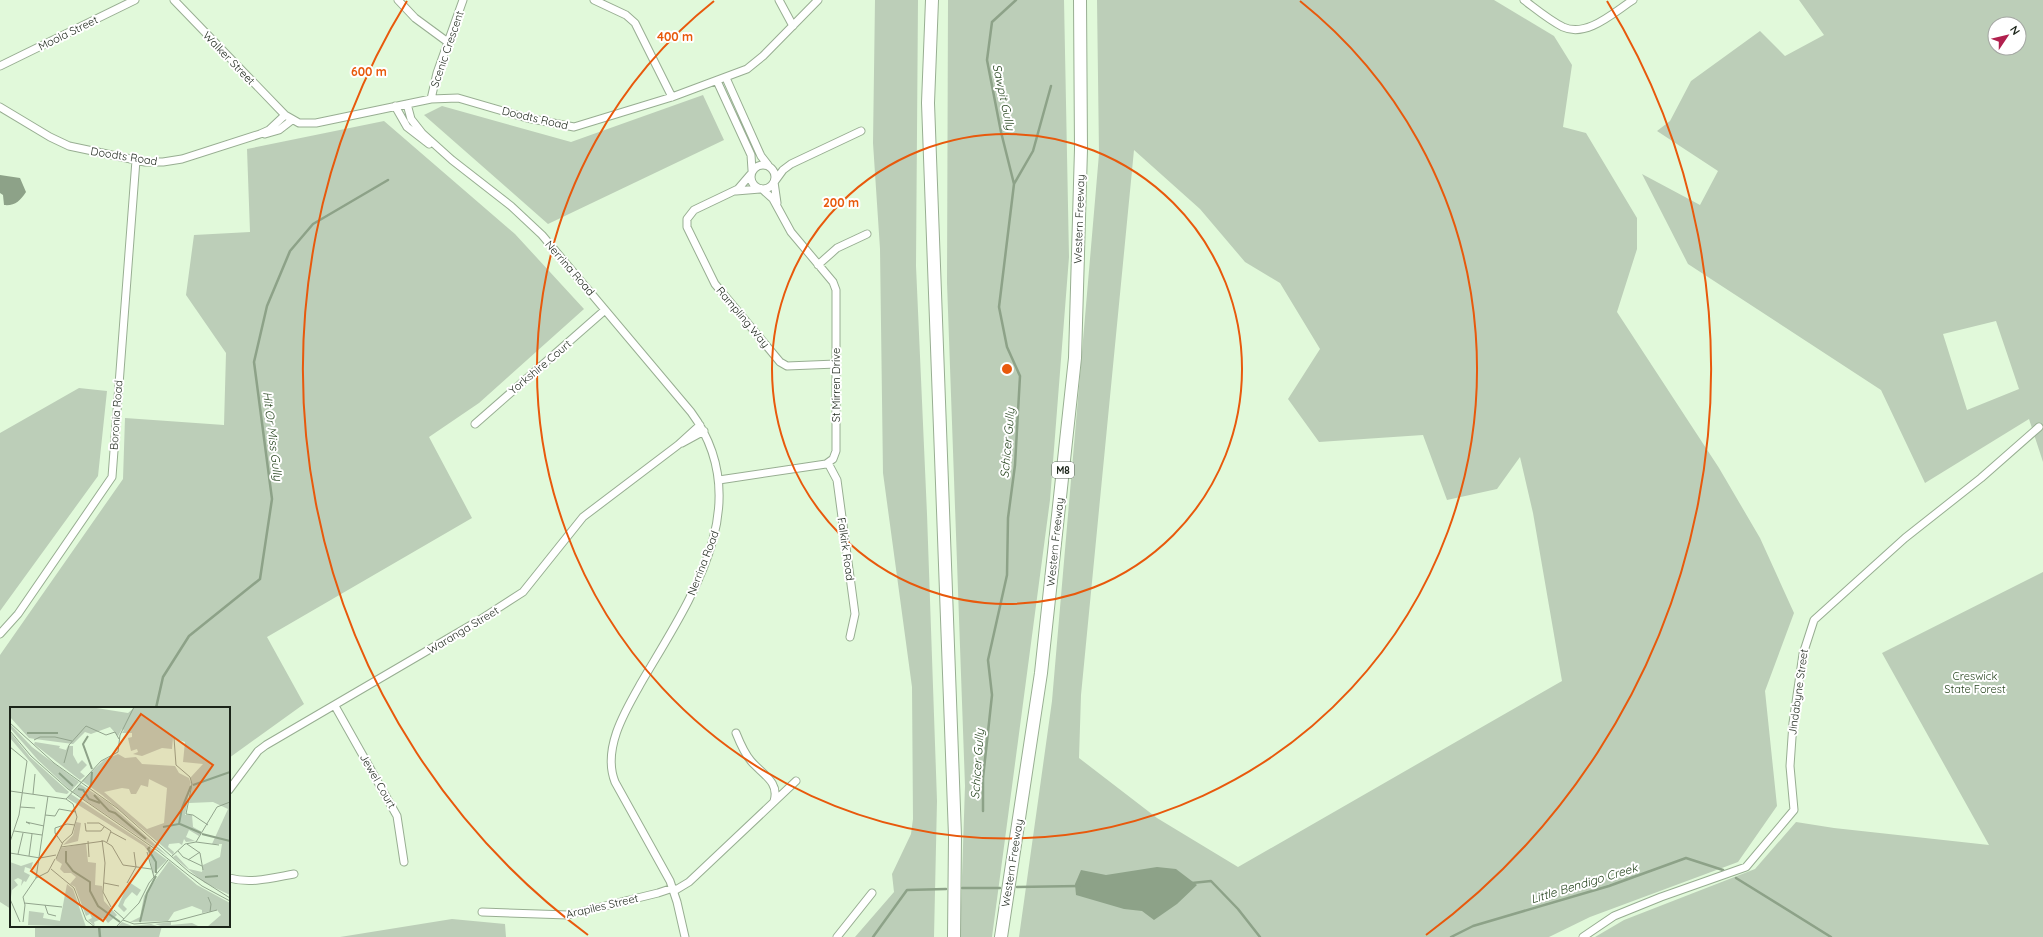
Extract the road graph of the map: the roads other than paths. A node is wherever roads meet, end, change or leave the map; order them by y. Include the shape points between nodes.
1 (135, 0) edge
2 (174, 0) edge
3 (398, 0) edge
4 (463, 0) edge
5 (594, 0) edge
6 (779, 0) edge
7 (818, 0) edge
8 (932, 0) edge
9 (1080, 0) edge
10 (1524, 0) edge
11 (1633, 0) edge
12 (793, 26) junction
13 (449, 43) junction
14 (0, 66) edge
15 (726, 78) junction
16 (717, 81) junction
17 (672, 97) junction
18 (431, 99) junction
19 (407, 104) junction
20 (395, 106) junction
21 (0, 107) edge
22 (285, 115) junction
23 (292, 120) junction
24 (861, 131) dead end
25 (255, 136) junction
26 (136, 160) junction
27 (452, 160) junction
28 (791, 164) junction
29 (769, 166) junction
30 (751, 173) junction
31 (774, 182) junction
32 (761, 189) junction
33 (732, 192) junction
34 (780, 213) junction
35 (867, 234) dead end
36 (818, 265) junction
37 (606, 310) junction
38 (836, 364) junction
39 (475, 424) dead end
40 (2040, 427) dead end
41 (702, 428) junction
42 (828, 463) junction
43 (719, 480) junction
44 (0, 634) edge
45 (850, 636) dead end
46 (335, 706) junction
47 (736, 733) dead end
48 (796, 781) dead end
49 (230, 789) edge
50 (774, 801) junction
51 (404, 862) dead end
52 (294, 874) dead end
53 (230, 878) edge
54 (673, 890) junction
55 (872, 893) dead end
56 (482, 912) dead end
57 (685, 937) edge
58 (837, 937) edge
59 (954, 937) edge
60 (1001, 937) edge
61 (1583, 937) edge

1 - 14 street, Moola Street
2 - 22 street, Walker Street
3 - 13 street via 415,18
4 - 13 street, Scenic Crescent
5 - 17 street via 624,11 632,20 640,31
6 - 12 street
7 - 12 street, Doodts Road
8 - 59 highway via 928,103 955,836
9 - 60 highway, Western Freeway / M8 via 1082,149 1074,358 1041,673
10 - 11 street via 1570,29 1589,27
12 - 15 street, Doodts Road via 755,64
13 - 18 street, Scenic Crescent via 436,76
15 - 16 street, Doodts Road
15 - 29 street via 761,156
16 - 17 street, Doodts Road
16 - 30 street via 751,155
17 - 18 street, Doodts Road via 574,126 527,118 458,98
18 - 19 street, Doodts Road
19 - 20 street, Doodts Road
19 - 27 street, Nerrina Road via 416,127
20 - 23 street, Doodts Road via 310,124
20 - 27 street, Nerrina Road via 412,132
21 - 26 street, Doodts Road via 62,143 83,150
22 - 23 street, Doodts Road
22 - 25 street, Doodts Road via 267,131
23 - 25 street, Doodts Road via 274,132
24 - 28 street
25 - 26 street, Doodts Road via 178,160 159,163
26 - 44 street, Boronia Road via 112,477 18,614
27 - 37 street, Nerrina Road via 527,220
28 - 29 street
28 - 31 street via 780,172
29 - 30 street via 760,164
29 - 31 street via 775,173
30 - 32 street via 752,183
30 - 33 street via 741,186
31 - 32 street via 769,188
31 - 34 street, St Mirren Drive
32 - 33 street
32 - 34 street, St Mirren Drive via 773,199
33 - 38 street, Rampling Way via 696,209 687,219 689,234 715,284 780,362 787,366
34 - 36 street, St Mirren Drive
35 - 36 street via 837,248
36 - 38 street, St Mirren Drive via 832,282 837,293
37 - 39 street, Yorkshire Court
37 - 41 street, Nerrina Road
38 - 42 street, St Mirren Drive via 836,451 834,459
40 - 61 street, Jindabyne Street via 1905,538 1814,620 1802,654 1792,723 1790,766 1794,810 1775,835 1746,867 1614,916
41 - 43 street, Nerrina Road via 714,455
41 - 46 street, Waranga Street via 583,517 523,592 478,622
42 - 43 street
42 - 45 street, Falkirk Road via 837,480 853,600 855,619
43 - 54 street, Nerrina Road via 718,520 703,569 690,598 628,706 612,754 611,767 615,782
46 - 49 street, Waranga Street via 262,748
46 - 51 street, Jewel Court via 397,816
47 - 50 street via 750,761 774,785
48 - 50 street, Arapiles Street
50 - 54 street, Arapiles Street via 689,882
52 - 53 street via 251,881
54 - 56 street, Arapiles Street via 568,915
54 - 57 street, Nerrina Road
55 - 58 street

